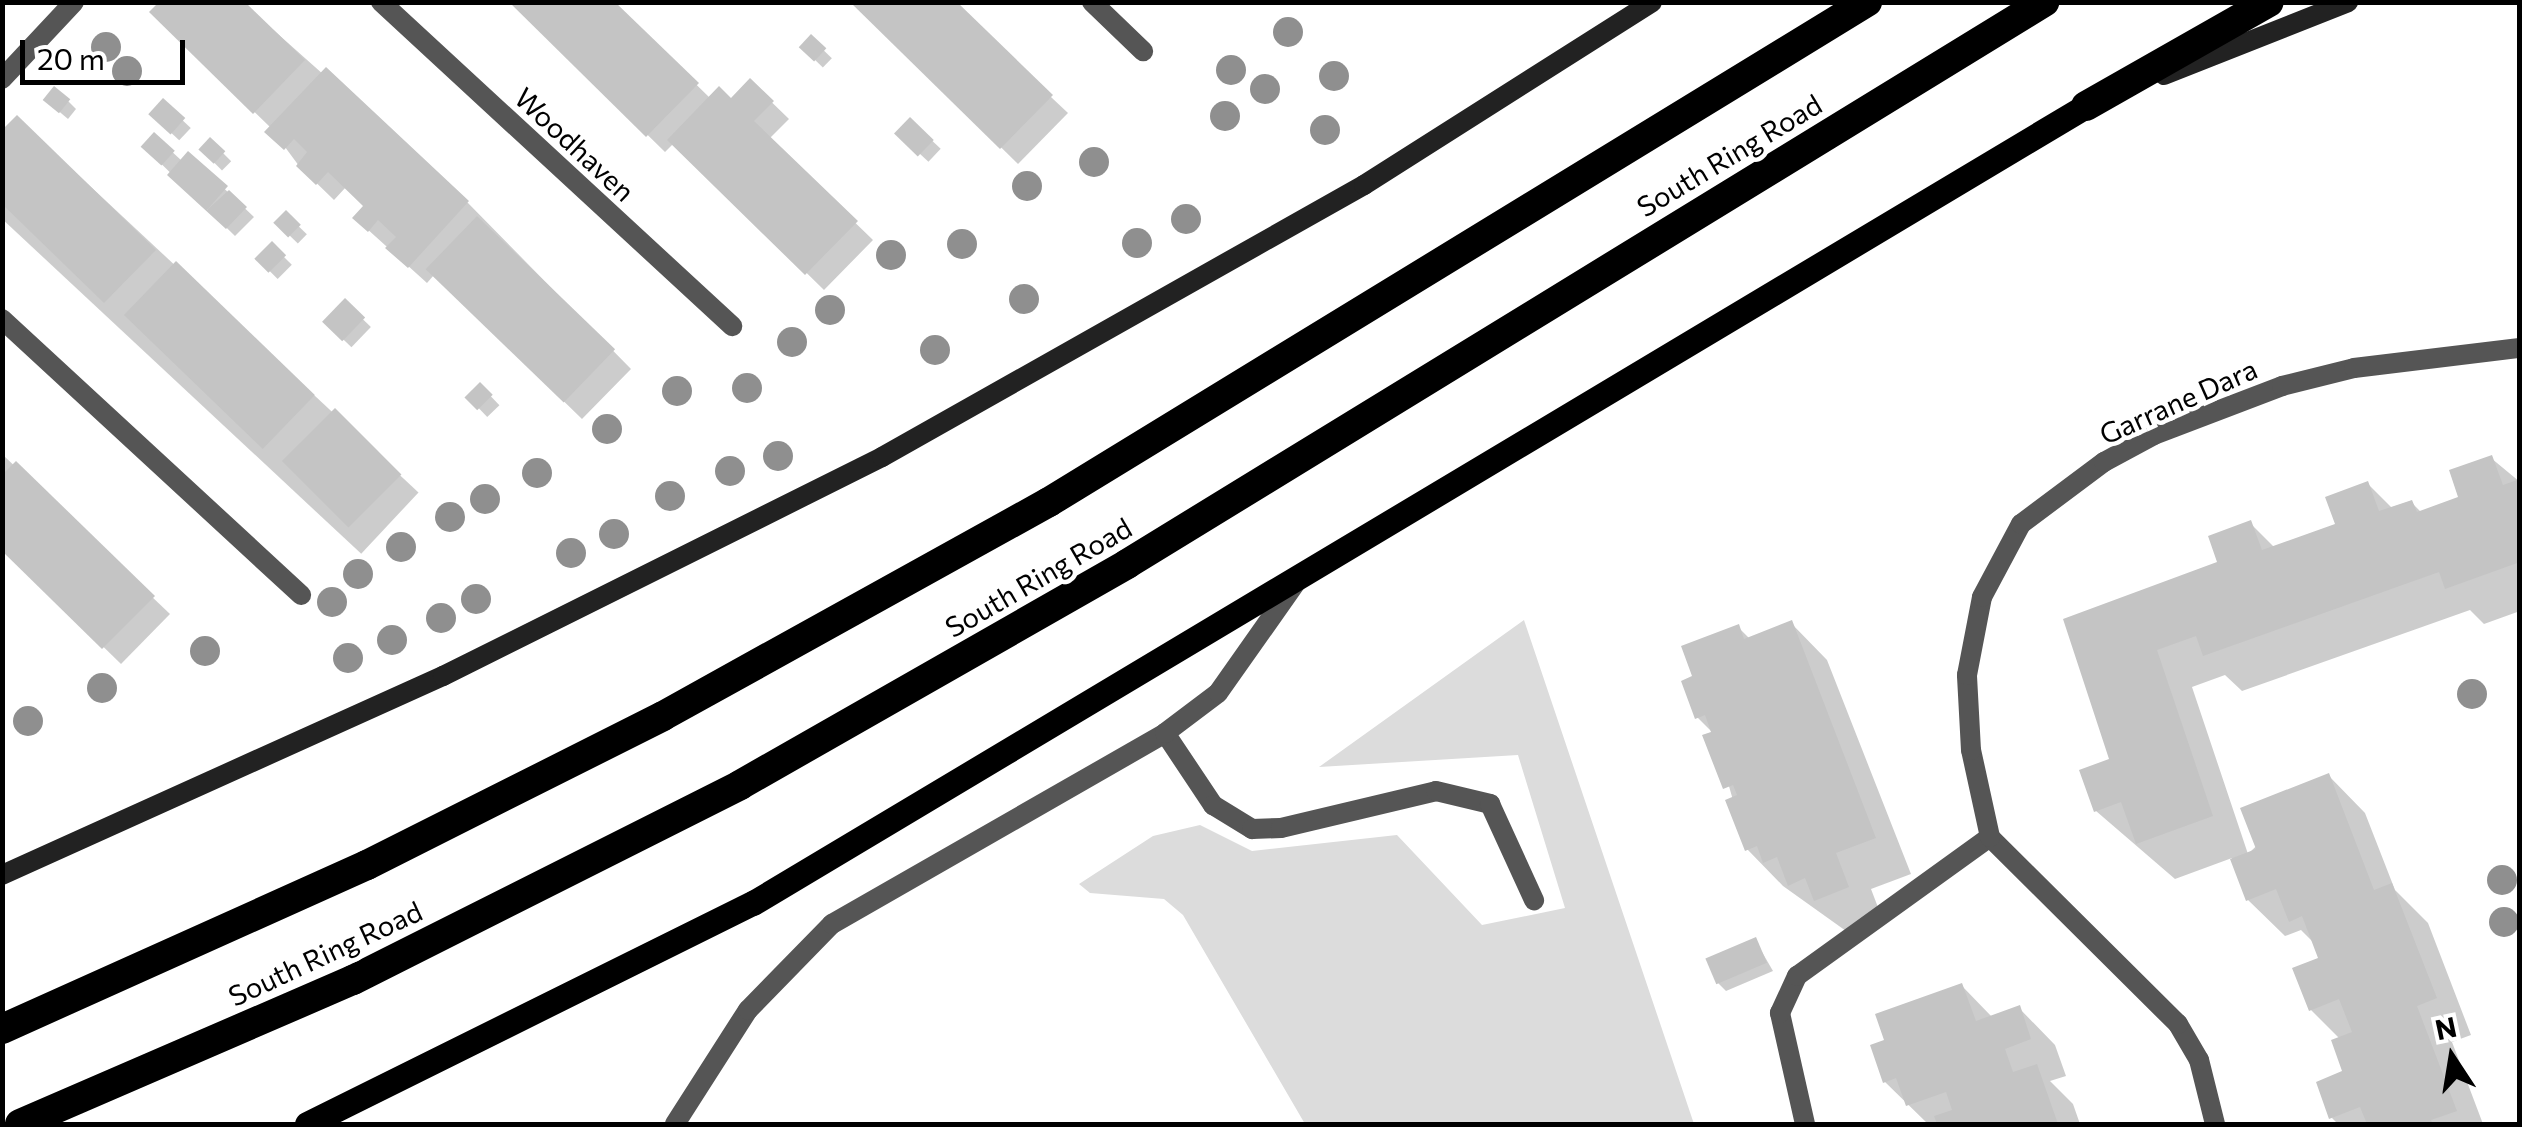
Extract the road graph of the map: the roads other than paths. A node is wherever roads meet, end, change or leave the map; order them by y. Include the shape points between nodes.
1 (74, 2) edge
2 (381, 2) edge
3 (1092, 2) edge
4 (1652, 2) edge
5 (1867, 2) edge
6 (2044, 2) edge
7 (2269, 2) edge
8 (2348, 2) edge
9 (1143, 51) dead end
10 (2, 79) edge
11 (2086, 106) junction
12 (2, 319) edge
13 (732, 326) dead end
14 (2520, 348) edge
15 (1301, 575) junction
16 (301, 594) dead end
17 (1164, 733) junction
18 (1990, 837) junction
19 (2, 875) edge
20 (1534, 900) dead end
21 (2, 1029) edge
22 (20, 1124) edge
23 (307, 1124) edge
24 (675, 1124) edge
25 (1805, 1124) edge
26 (2215, 1124) edge

1 - 10 street
2 - 13 street, Woodhaven
3 - 9 street
4 - 19 main road via 1364,185 882,457 443,676
5 - 21 highway, South Ring Road via 1050,502 663,716 367,865
6 - 22 highway, South Ring Road via 1127,564 740,785 352,980
7 - 11 highway
8 - 11 main road
11 - 15 main road
12 - 16 street
14 - 18 street, Garrane Dara via 2354,368 2214,408 2104,462 2021,524 1982,597 1967,675 1971,750
15 - 17 street via 1218,693
15 - 23 main road via 752,903
17 - 20 street via 1213,805 1252,828 1281,828 1436,791 1490,804
17 - 24 street via 832,924 748,1010
18 - 25 street via 1796,976 1780,1013
18 - 26 street via 2178,1024 2200,1060

